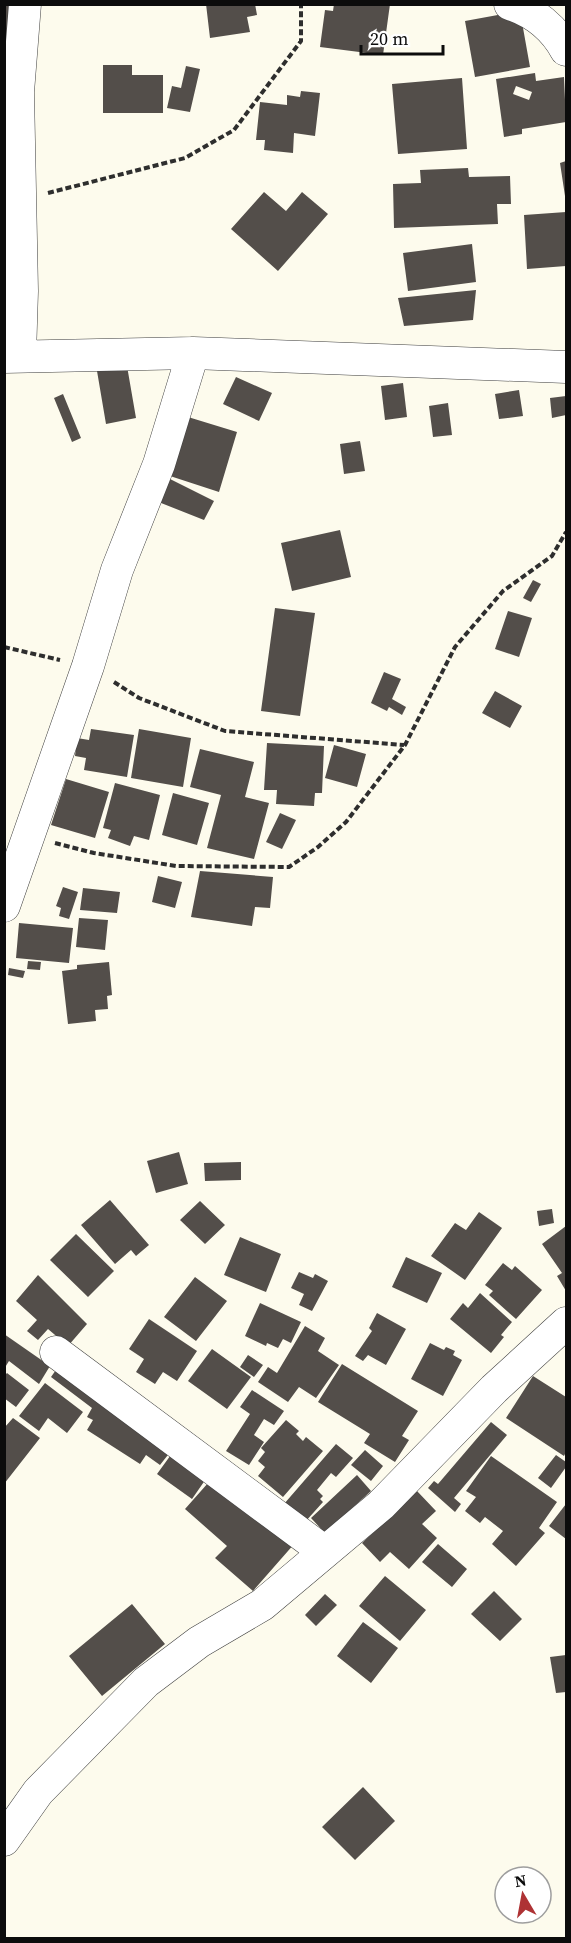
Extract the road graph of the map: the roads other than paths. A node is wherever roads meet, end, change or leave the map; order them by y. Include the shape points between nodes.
1 (25, 4) edge
2 (510, 4) edge
3 (567, 50) edge
4 (193, 353) junction
5 (12, 356) edge
6 (567, 367) edge
7 (4, 906) edge
8 (567, 1323) edge
9 (56, 1352) dead end
10 (325, 1552) junction
11 (4, 1840) edge

1 - 5 street via 18,93 21,200
2 - 3 street via 529,10
4 - 5 street
4 - 6 street
4 - 7 street via 159,464 117,570 88,666
8 - 10 street via 494,1389 381,1505
9 - 10 street
10 - 11 street via 262,1605 199,1642 146,1682 38,1792

